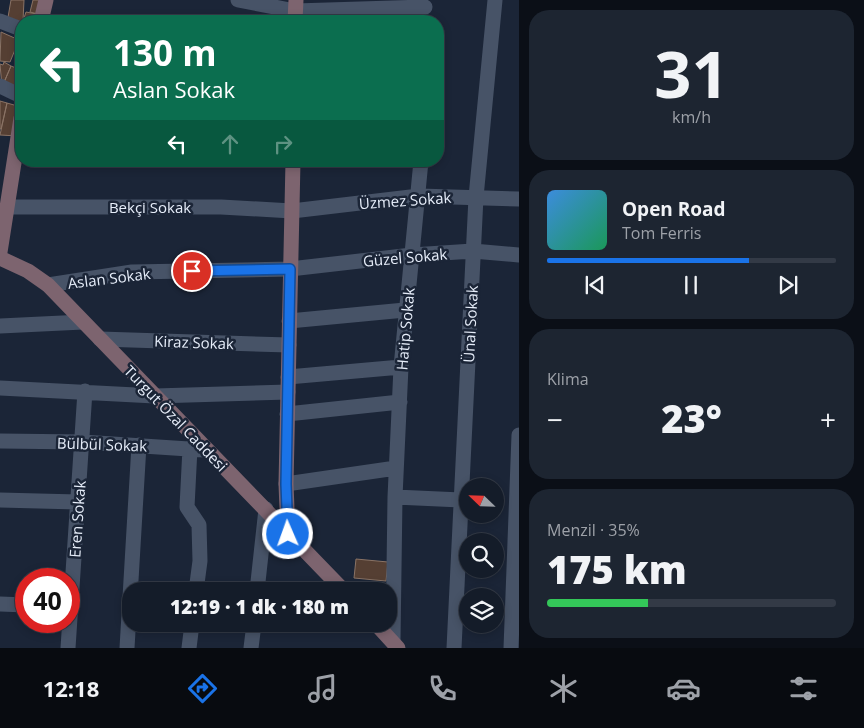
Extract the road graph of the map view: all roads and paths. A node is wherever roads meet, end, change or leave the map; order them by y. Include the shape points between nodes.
1 (46, 0) edge
2 (238, 0) edge
3 (495, 0) edge
4 (425, 9) edge
5 (295, 11) edge
6 (42, 15) edge
7 (0, 21) edge
8 (15, 27) edge
9 (0, 86) edge
10 (15, 93) edge
11 (15, 159) edge
12 (293, 167) edge
13 (421, 167) edge
14 (419, 196) junction
15 (476, 197) junction
16 (519, 200) edge
17 (8, 207) junction
18 (292, 211) junction
19 (473, 251) junction
20 (0, 252) edge
21 (412, 255) junction
22 (519, 255) edge
23 (0, 258) edge
24 (290, 269) junction
25 (48, 285) junction
26 (405, 310) junction
27 (289, 320) junction
28 (83, 322) junction
29 (0, 326) edge
30 (100, 339) junction
31 (289, 345) junction
32 (401, 367) junction
33 (288, 384) junction
34 (0, 388) edge
35 (86, 391) junction
36 (155, 396) junction
37 (400, 402) junction
38 (287, 414) junction
39 (519, 435) edge
40 (0, 441) edge
41 (82, 442) junction
42 (139, 445) junction
43 (197, 449) junction
44 (396, 468) junction
45 (462, 478) edge
46 (286, 484) junction
47 (395, 497) junction
48 (0, 500) edge
49 (459, 500) edge
50 (78, 502) junction
51 (266, 509) junction
52 (460, 523) edge
53 (288, 534) junction
54 (73, 568) edge
55 (197, 582) edge
56 (258, 582) edge
57 (335, 582) edge
58 (0, 604) edge
59 (15, 605) edge
60 (191, 632) edge
61 (253, 632) edge
62 (383, 632) edge
63 (69, 633) edge
64 (395, 645) edge
65 (68, 648) edge
66 (128, 648) edge
67 (189, 648) edge
68 (251, 648) edge
69 (454, 648) edge
70 (511, 648) edge

1 - 6 street
2 - 5 street
3 - 15 street, Ünal Sokak
4 - 5 street
7 - 8 street
9 - 10 street
11 - 17 street
12 - 18 street
13 - 14 street, Hatip Sokak
14 - 15 street, Üzmez Sokak
14 - 18 street, Üzmez Sokak
14 - 21 street, Hatip Sokak
15 - 16 street, Üzmez Sokak
15 - 19 street, Ünal Sokak
17 - 18 street, Bekçi Sokak via 221,207
17 - 20 street
18 - 24 street
19 - 21 street, Güzel Sokak
19 - 22 street, Güzel Sokak
19 - 45 street, Ünal Sokak
21 - 24 street, Güzel Sokak
21 - 26 street, Hatip Sokak
23 - 25 street, Turgut Özal Caddesi
24 - 25 street, Aslan Sokak via 132,272
24 - 27 street
25 - 28 street, Turgut Özal Caddesi
26 - 27 street
26 - 32 street, Hatip Sokak
27 - 31 street
28 - 29 street
28 - 30 street, Turgut Özal Caddesi
30 - 31 street, Kiraz Sokak
30 - 36 street, Turgut Özal Caddesi
31 - 33 street
32 - 33 street
32 - 37 street, Hatip Sokak
33 - 36 street
33 - 38 street
34 - 35 street
35 - 36 street
35 - 41 street, Eren Sokak
36 - 43 street, Turgut Özal Caddesi
37 - 38 street
37 - 44 street, Hatip Sokak
38 - 46 street
39 - 70 street
40 - 41 street, Bülbül Sokak
41 - 42 street, Bülbül Sokak
41 - 50 street, Eren Sokak
42 - 43 street, Bülbül Sokak
42 - 66 street
43 - 51 street, Turgut Özal Caddesi
43 - 55 street via 187,507 199,524
44 - 46 street
44 - 47 street, Hatip Sokak
46 - 53 street
47 - 49 street
47 - 64 street, Hatip Sokak
48 - 50 street
50 - 54 street, Eren Sokak
51 - 53 street, Turgut Özal Caddesi
51 - 56 street
52 - 69 street, Ünal Sokak
53 - 57 street, Turgut Özal Caddesi
58 - 59 street
60 - 67 street
61 - 68 street
62 - 64 street
63 - 65 street, Eren Sokak

